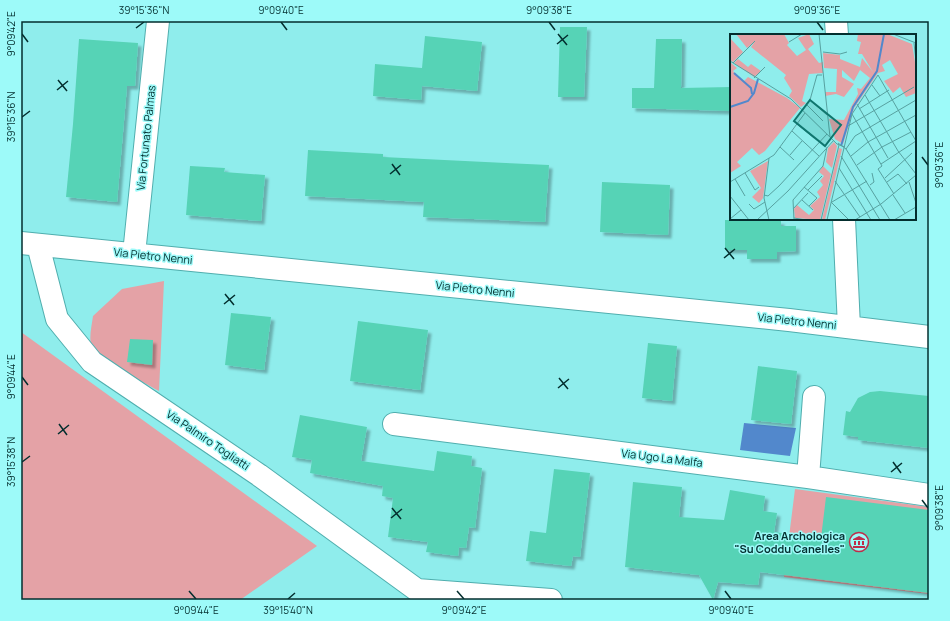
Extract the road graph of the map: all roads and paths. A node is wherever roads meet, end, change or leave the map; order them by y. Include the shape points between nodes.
1 (158, 21) edge
2 (836, 21) edge
3 (837, 34) edge
4 (844, 220) edge
5 (30, 244) edge
6 (134, 254) junction
7 (849, 327) junction
8 (929, 337) edge
9 (814, 398) dead end
10 (394, 424) dead end
11 (808, 477) junction
12 (929, 495) edge
13 (422, 595) edge
14 (551, 600) edge

1 - 6 street, Via Fortunato Palmas
2 - 3 street
4 - 7 street
5 - 6 street, Via Pietro Nenni
5 - 13 street, Via Palmiro Togliatti via 57,319 92,362 259,475
6 - 7 street, Via Pietro Nenni
7 - 8 street, Via Pietro Nenni
9 - 11 street
10 - 11 street, Via Ugo La Malfa
11 - 12 street, Via Ugo La Malfa
13 - 14 street

